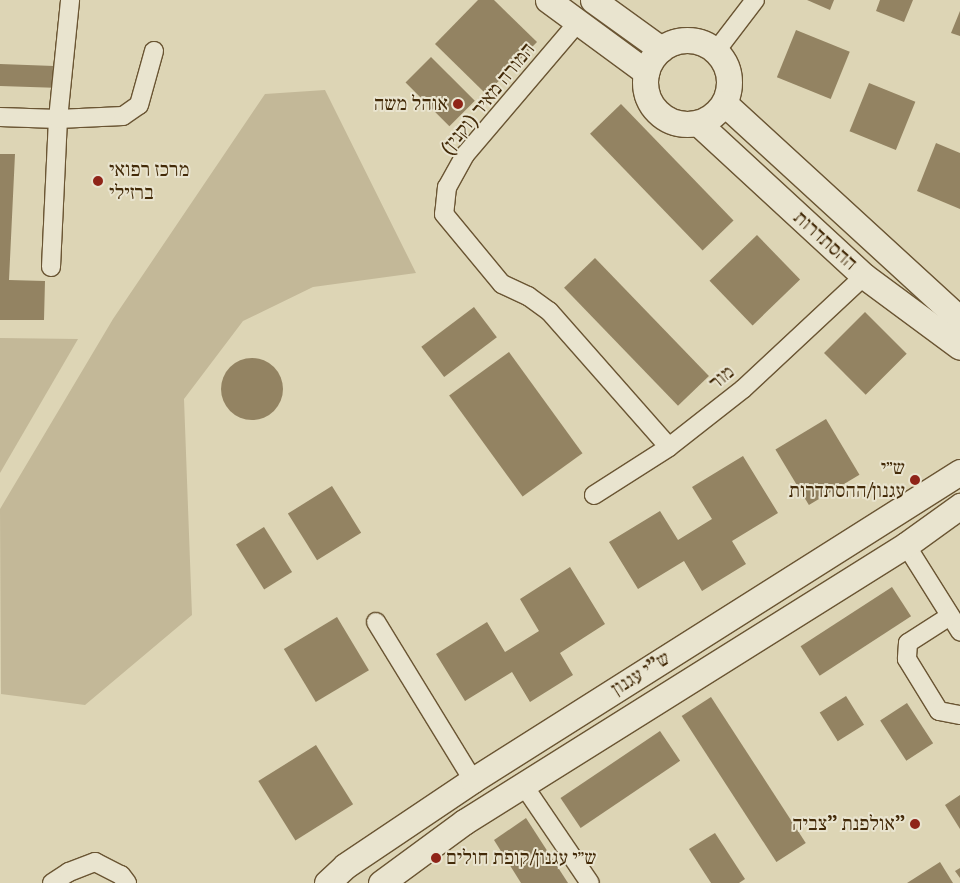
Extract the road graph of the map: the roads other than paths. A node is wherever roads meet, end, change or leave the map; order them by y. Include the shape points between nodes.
1 (70, 0) edge
2 (548, 0) edge
3 (593, 0) edge
4 (754, 0) edge
5 (579, 21) junction
6 (661, 49) junction
7 (154, 51) dead end
8 (716, 51) junction
9 (646, 72) junction
10 (724, 103) junction
11 (0, 117) edge
12 (58, 119) junction
13 (698, 123) junction
14 (51, 267) dead end
15 (864, 276) junction
16 (960, 319) edge
17 (960, 348) edge
18 (669, 447) junction
19 (960, 472) edge
20 (594, 495) dead end
21 (960, 506) edge
22 (906, 545) junction
23 (950, 616) junction
24 (376, 622) dead end
25 (960, 631) edge
26 (960, 715) edge
27 (473, 780) junction
28 (524, 786) junction
29 (52, 883) edge
30 (127, 883) edge
31 (327, 883) edge
32 (381, 883) edge
33 (590, 883) edge

1 - 12 street
2 - 5 street
3 - 6 street
4 - 8 street
5 - 9 street
5 - 18 street, המורה מאיר (וקנין) via 465,155 447,188 444,214 502,284 528,296 549,311
6 - 8 street via 683,40 695,40
6 - 9 street
7 - 12 street via 139,105 123,116
8 - 10 street via 729,76
9 - 13 street via 647,94 658,113 677,123
10 - 13 street via 709,118
10 - 16 street, ההסתדרות
11 - 12 street
12 - 14 street
13 - 15 street, ההסתדרות
15 - 17 street, ההסתדרות
15 - 18 street, מור via 743,389
18 - 20 street, מור
19 - 27 street, ש"י עגנון
21 - 22 street, ש"י עגנון
22 - 23 street
22 - 28 street, ש"י עגנון
23 - 25 street
23 - 26 street via 908,643 907,659 939,711
24 - 27 street
27 - 31 street, ש"י עגנון via 345,866
28 - 32 street, ש"י עגנון via 464,822
28 - 33 street
29 - 30 street via 95,862 121,875

